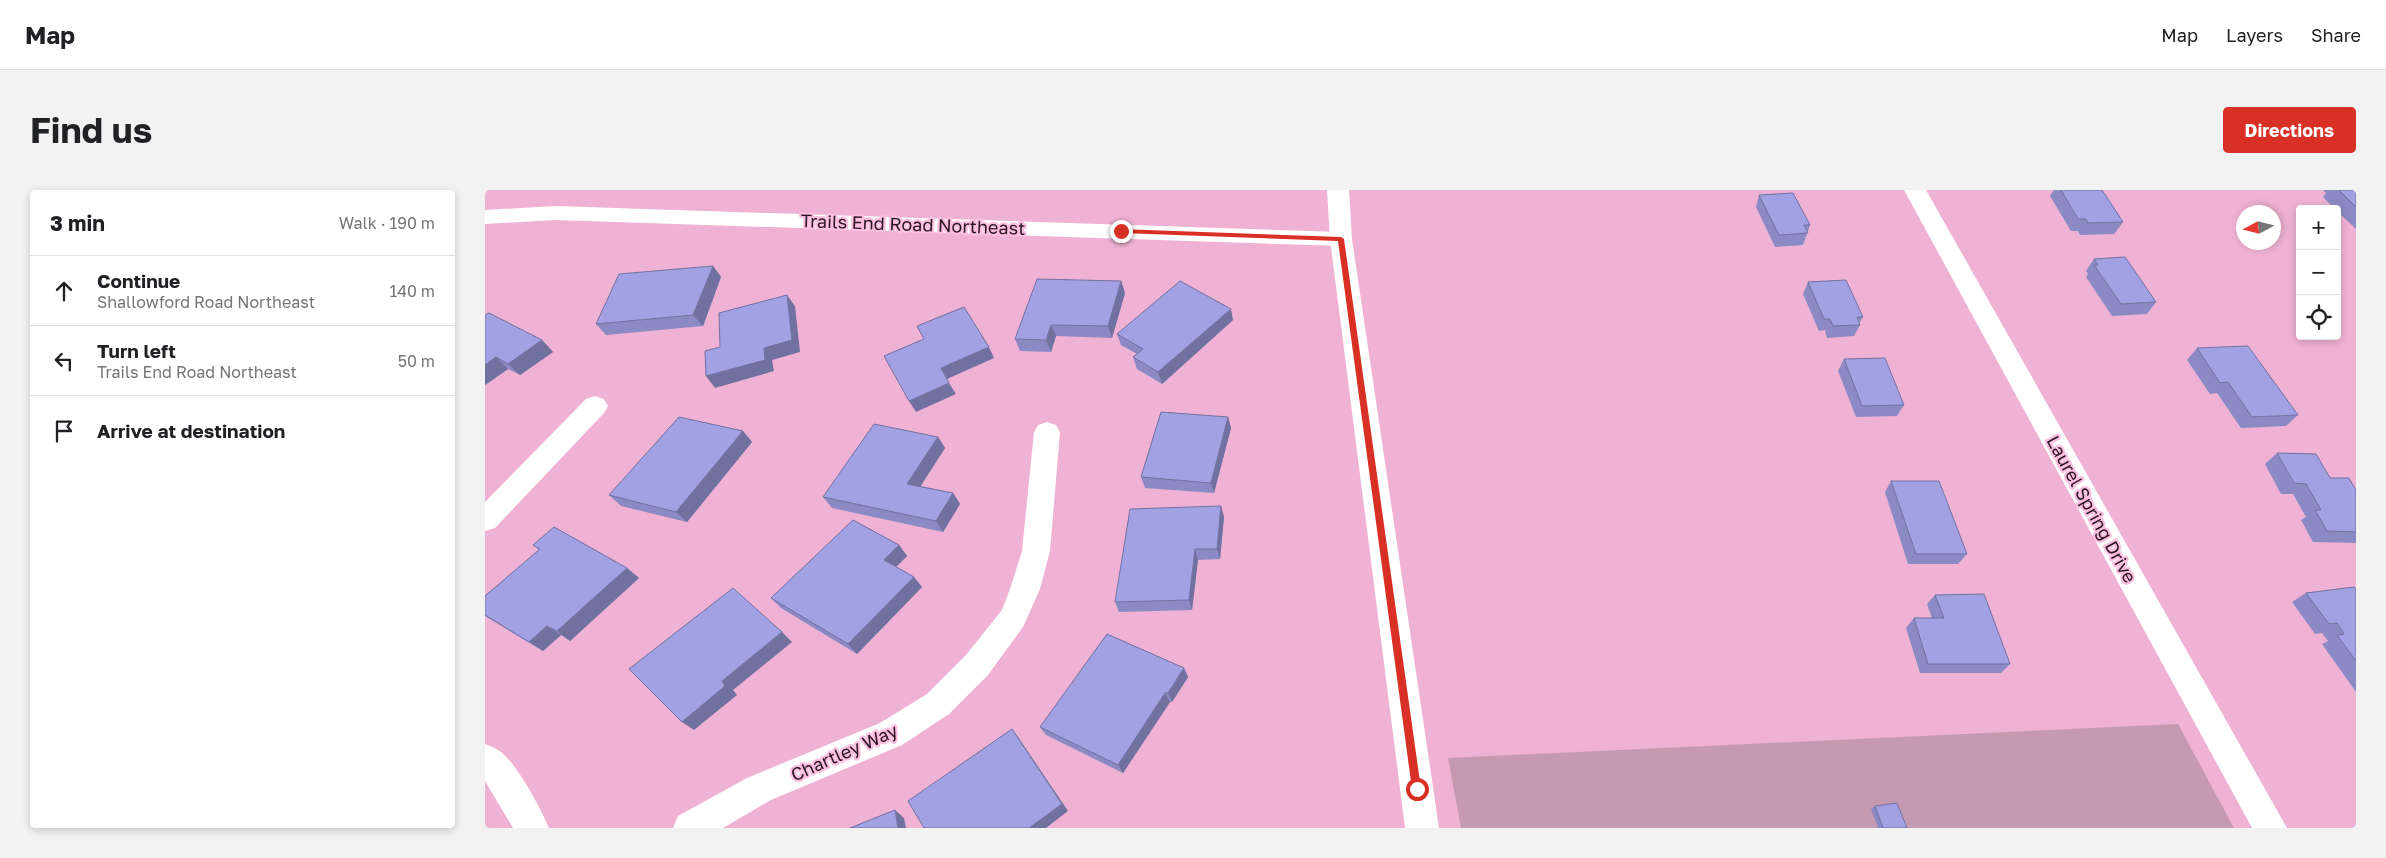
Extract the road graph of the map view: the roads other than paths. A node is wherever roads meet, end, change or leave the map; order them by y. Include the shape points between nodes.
1 (1339, 190) edge
2 (1915, 190) edge
3 (485, 217) edge
4 (1341, 239) junction
5 (595, 406) dead end
6 (1047, 432) dead end
7 (485, 520) edge
8 (485, 759) edge
9 (532, 828) edge
10 (690, 828) edge
11 (1422, 828) edge
12 (2270, 828) edge

1 - 4 street
2 - 12 street, Laurel Spring Drive
3 - 4 street, Trails End Road Northeast via 555,213
4 - 11 street
5 - 7 street
6 - 10 street, Chartley Way via 1036,551 1025,588 1013,618 977,665 938,704 891,734 759,789
8 - 9 street via 497,770

